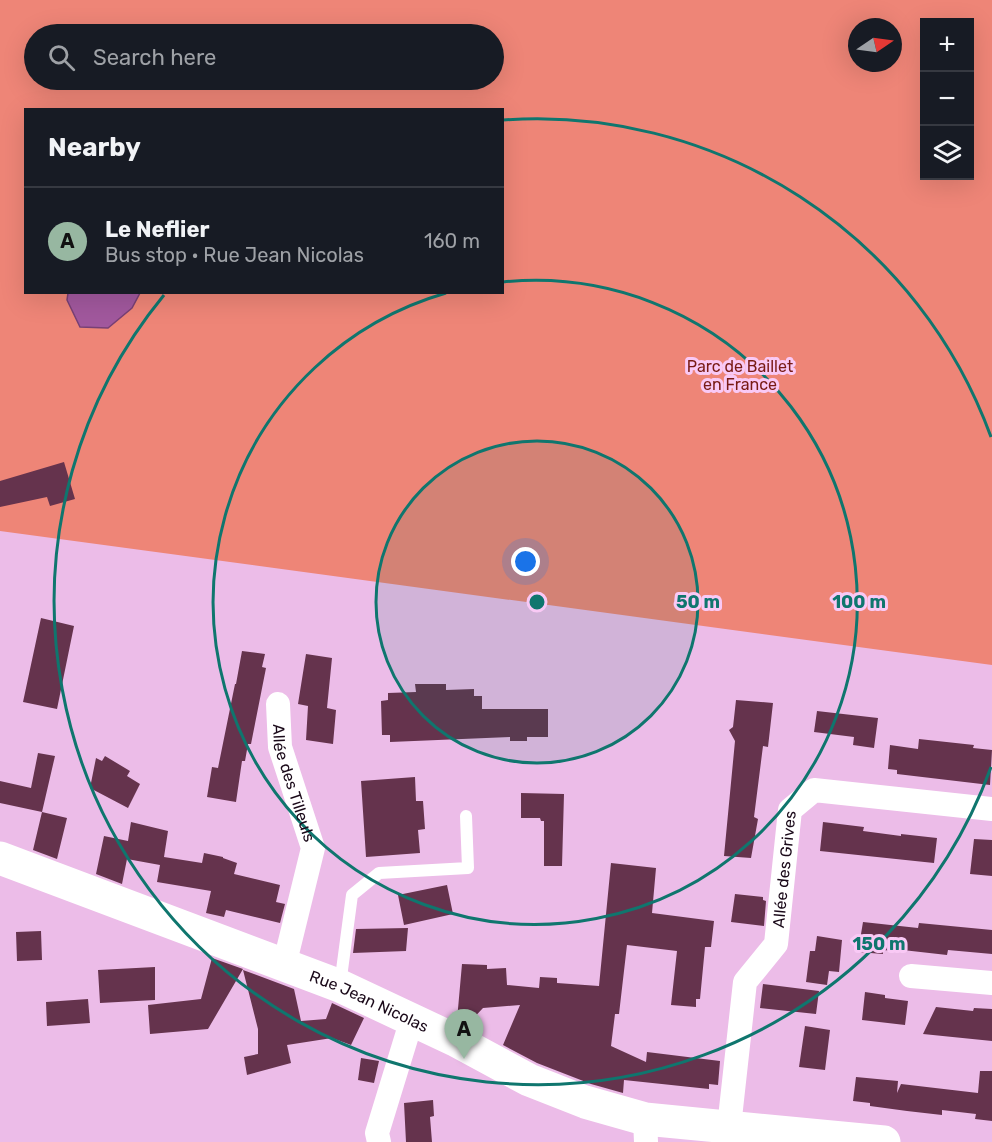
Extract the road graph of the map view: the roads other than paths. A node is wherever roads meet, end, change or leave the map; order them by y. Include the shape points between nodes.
1 (278, 704) dead end
2 (992, 809) edge
3 (466, 816) dead end
4 (0, 858) edge
5 (284, 966) junction
6 (911, 976) dead end
7 (992, 983) edge
8 (340, 986) junction
9 (412, 1019) junction
10 (729, 1127) junction
11 (646, 1130) edge
12 (379, 1142) edge
13 (884, 1142) edge

1 - 5 street, Allée des Tilleuls via 280,747 313,848
2 - 10 street, Allée des Grives via 814,790 790,810 776,944 745,982
3 - 8 lane via 468,868 379,873 352,895
4 - 5 street, Rue Jean Nicolas
5 - 8 street, Rue Jean Nicolas
6 - 7 street
8 - 9 street, Rue Jean Nicolas
9 - 11 street, Rue Jean Nicolas via 529,1080
9 - 12 street via 377,1133
10 - 11 street, Rue Jean Nicolas
10 - 13 street, Rue Jean Nicolas

